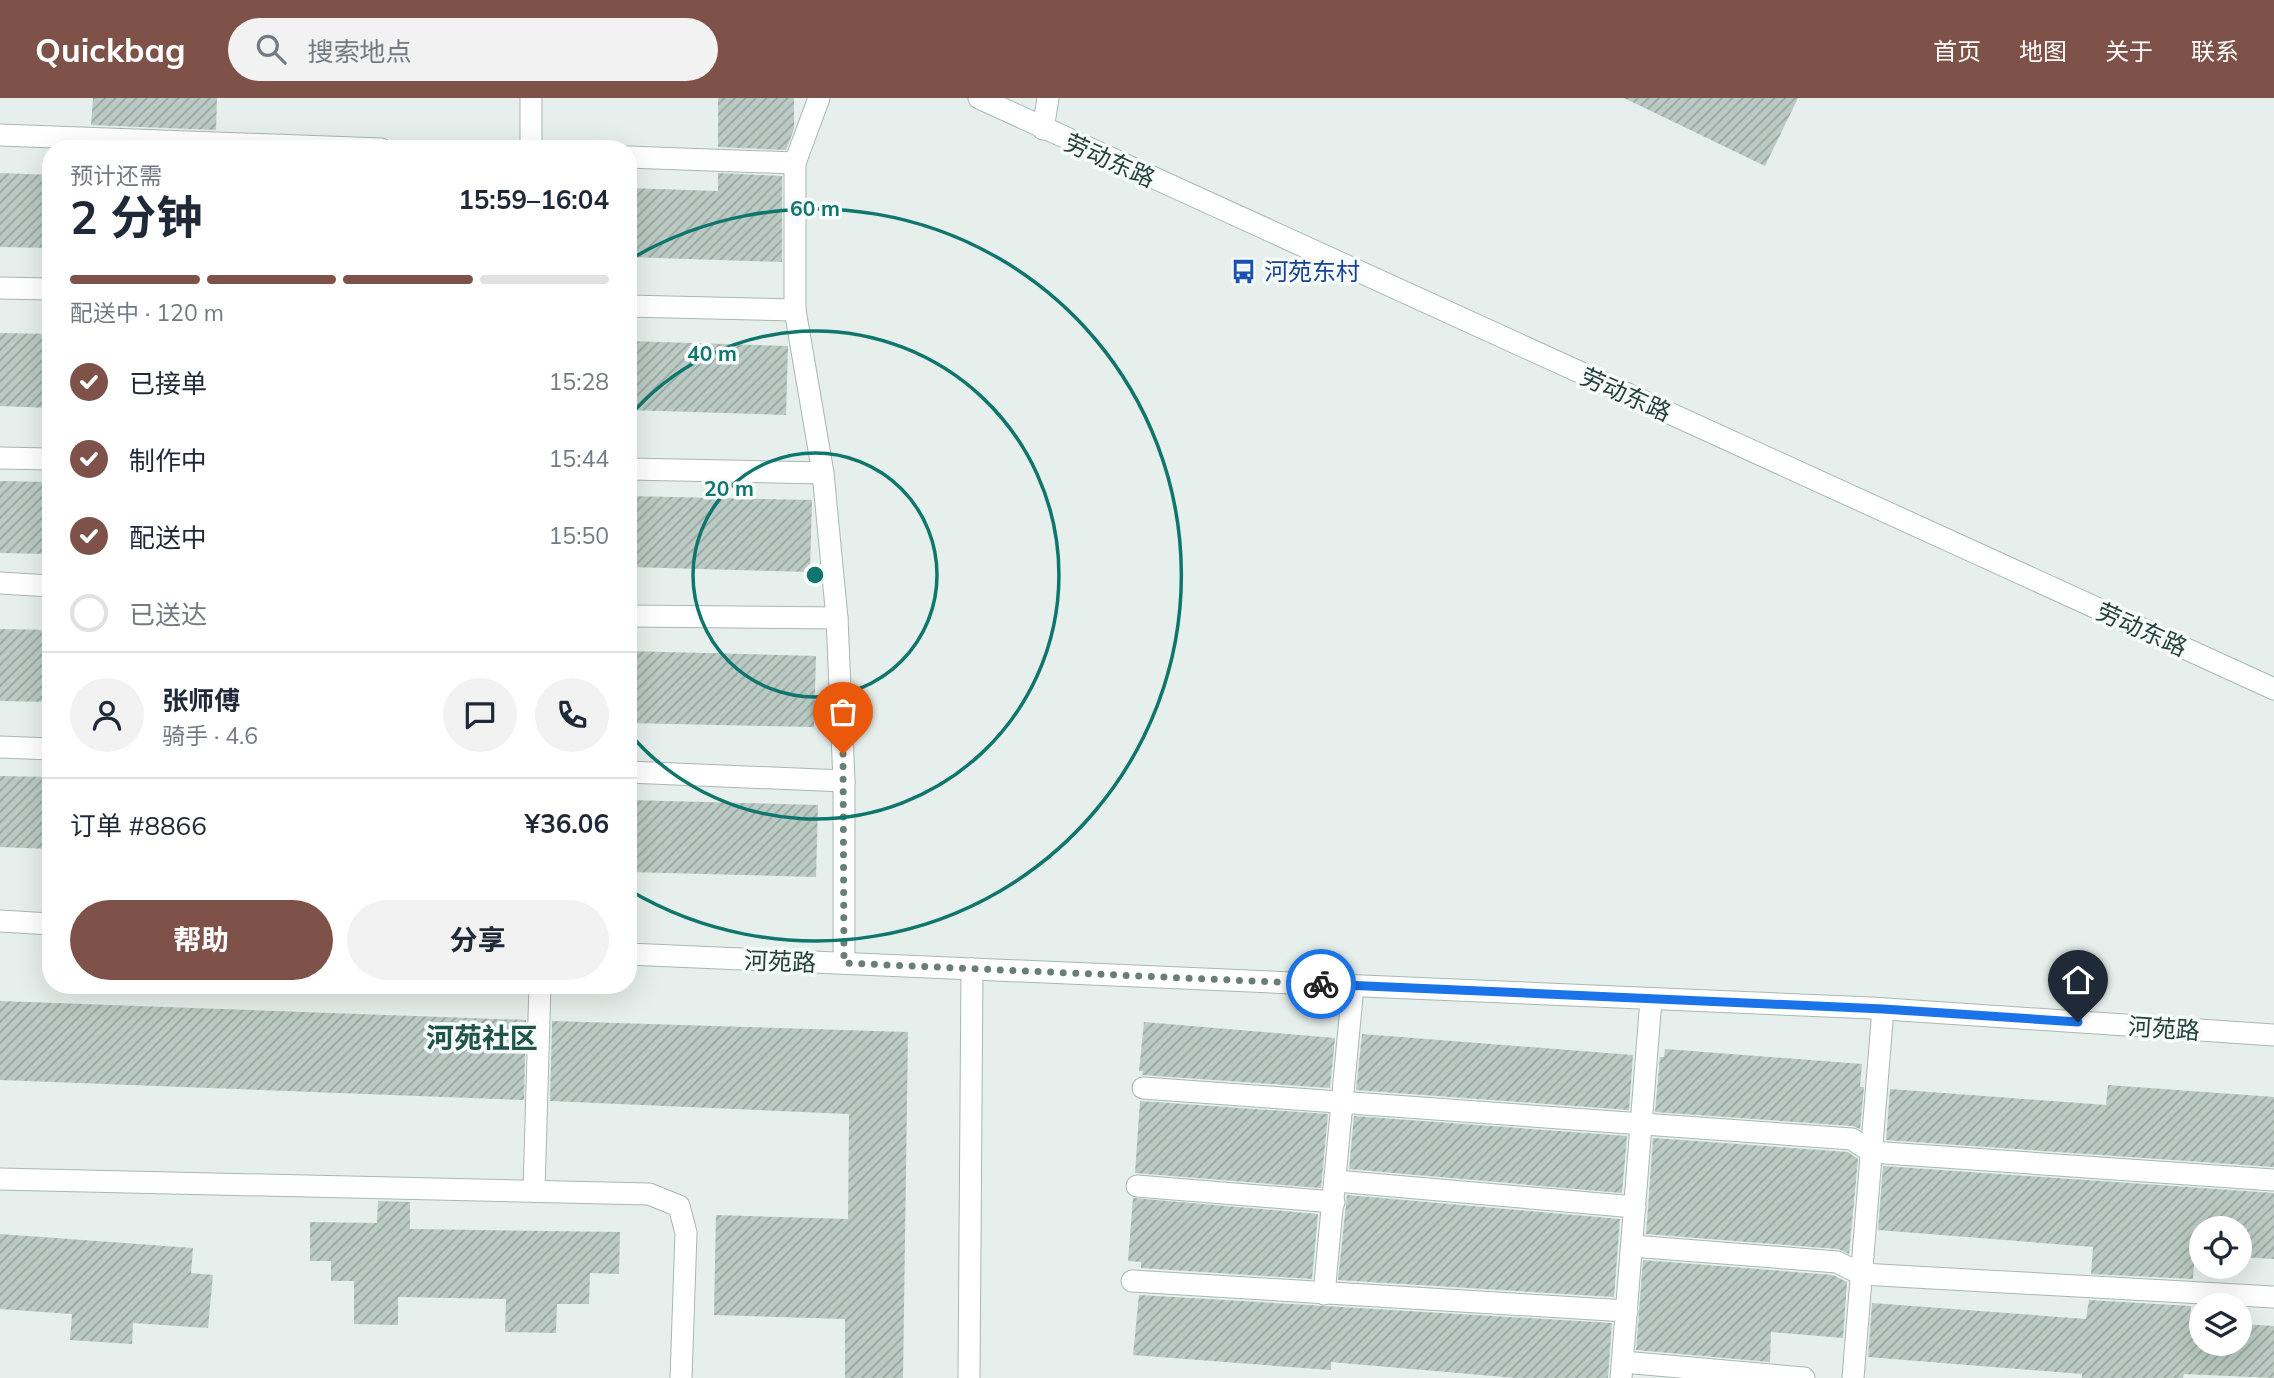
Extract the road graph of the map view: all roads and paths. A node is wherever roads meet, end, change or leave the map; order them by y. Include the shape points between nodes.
1 (530, 98) edge
2 (819, 98) edge
3 (979, 98) edge
4 (1048, 98) edge
5 (1043, 129) junction
6 (0, 135) edge
7 (105, 140) edge
8 (531, 140) edge
9 (637, 157) edge
10 (794, 163) junction
11 (0, 288) edge
12 (42, 289) edge
13 (637, 306) edge
14 (794, 310) junction
15 (0, 458) edge
16 (42, 459) edge
17 (637, 469) edge
18 (823, 473) junction
19 (0, 583) edge
20 (42, 585) edge
21 (637, 615) edge
22 (837, 618) junction
23 (2274, 689) edge
24 (0, 747) edge
25 (42, 749) edge
26 (637, 772) edge
27 (844, 781) junction
28 (0, 921) edge
29 (42, 923) edge
30 (637, 954) edge
31 (844, 963) junction
32 (972, 969) junction
33 (1353, 986) junction
34 (540, 994) edge
35 (1651, 999) junction
36 (1883, 1009) junction
37 (2274, 1035) edge
38 (1143, 1088) dead end
39 (1343, 1103) junction
40 (1641, 1125) junction
41 (1871, 1152) junction
42 (0, 1179) edge
43 (2274, 1180) edge
44 (1137, 1186) dead end
45 (534, 1191) junction
46 (1335, 1191) junction
47 (1635, 1207) junction
48 (1632, 1246) junction
49 (1861, 1274) junction
50 (1132, 1281) dead end
51 (1324, 1294) junction
52 (2274, 1297) edge
53 (1627, 1311) junction
54 (1622, 1370) edge
55 (681, 1378) edge
56 (969, 1378) edge
57 (1804, 1378) edge
58 (1853, 1378) edge

1 - 8 street
2 - 10 street
3 - 5 street, 劳动东路
4 - 5 street
5 - 23 street, 劳动东路
6 - 7 street
9 - 10 street
10 - 14 street
11 - 12 street
13 - 14 street
14 - 18 street
15 - 16 street
17 - 18 street
18 - 22 street
19 - 20 street
21 - 22 street
22 - 27 street
24 - 25 street
26 - 27 street
27 - 31 street
28 - 29 street
30 - 31 street, 河苑路
31 - 32 street, 河苑路
32 - 33 street, 河苑路
32 - 56 street
33 - 35 street, 河苑路
33 - 39 street
34 - 45 street
35 - 36 street, 河苑路
35 - 40 street
36 - 37 street, 河苑路
36 - 41 street
38 - 39 street
39 - 40 street
39 - 46 street
40 - 41 street via 1852,1139
40 - 47 street
41 - 43 street
41 - 49 street
42 - 45 street
44 - 46 street
45 - 55 street via 649,1194 679,1206 686,1233
46 - 47 street
46 - 51 street
47 - 48 street
48 - 49 street via 1837,1262
48 - 53 street
49 - 52 street
49 - 58 street
50 - 51 street
51 - 53 street
53 - 54 street
54 - 57 street

